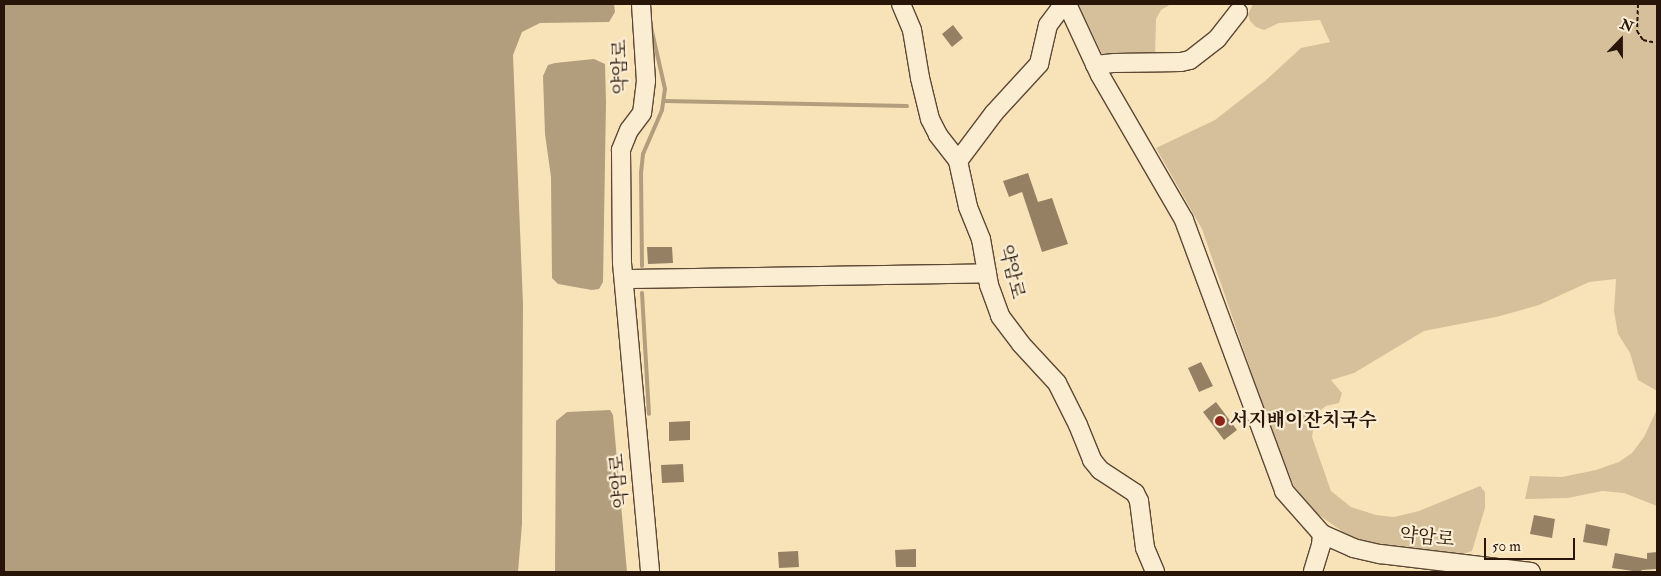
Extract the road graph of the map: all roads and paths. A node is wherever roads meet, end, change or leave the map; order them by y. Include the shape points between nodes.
1 (641, 4) edge
2 (901, 4) edge
3 (1065, 4) edge
4 (1638, 4) edge
5 (1238, 12) dead end
6 (1657, 43) edge
7 (1095, 65) junction
8 (958, 161) junction
9 (987, 273) junction
10 (624, 279) junction
11 (1322, 534) junction
12 (1513, 571) edge
13 (650, 572) edge
14 (1156, 572) edge
15 (1313, 572) edge
16 (1531, 572) edge

1 - 10 street, 약암로 via 646,81 642,113 629,130 621,150
2 - 8 street, 약암로 via 912,30 930,119
3 - 7 street, 약암로
3 - 8 street via 1048,26 1039,64 994,113
4 - 6 path via 1637,31 1643,40
5 - 7 street via 1217,39 1190,60
7 - 11 street, 약암로 via 1184,220 1284,491
8 - 9 street, 약암로 via 968,207 981,239
9 - 10 street
9 - 14 street, 약암로 via 1000,316 1057,383 1092,460 1100,470 1135,493 1145,548
10 - 13 street, 약암로
11 - 12 street, 약암로 via 1353,548 1380,554
11 - 15 street
12 - 16 street, 약암로

